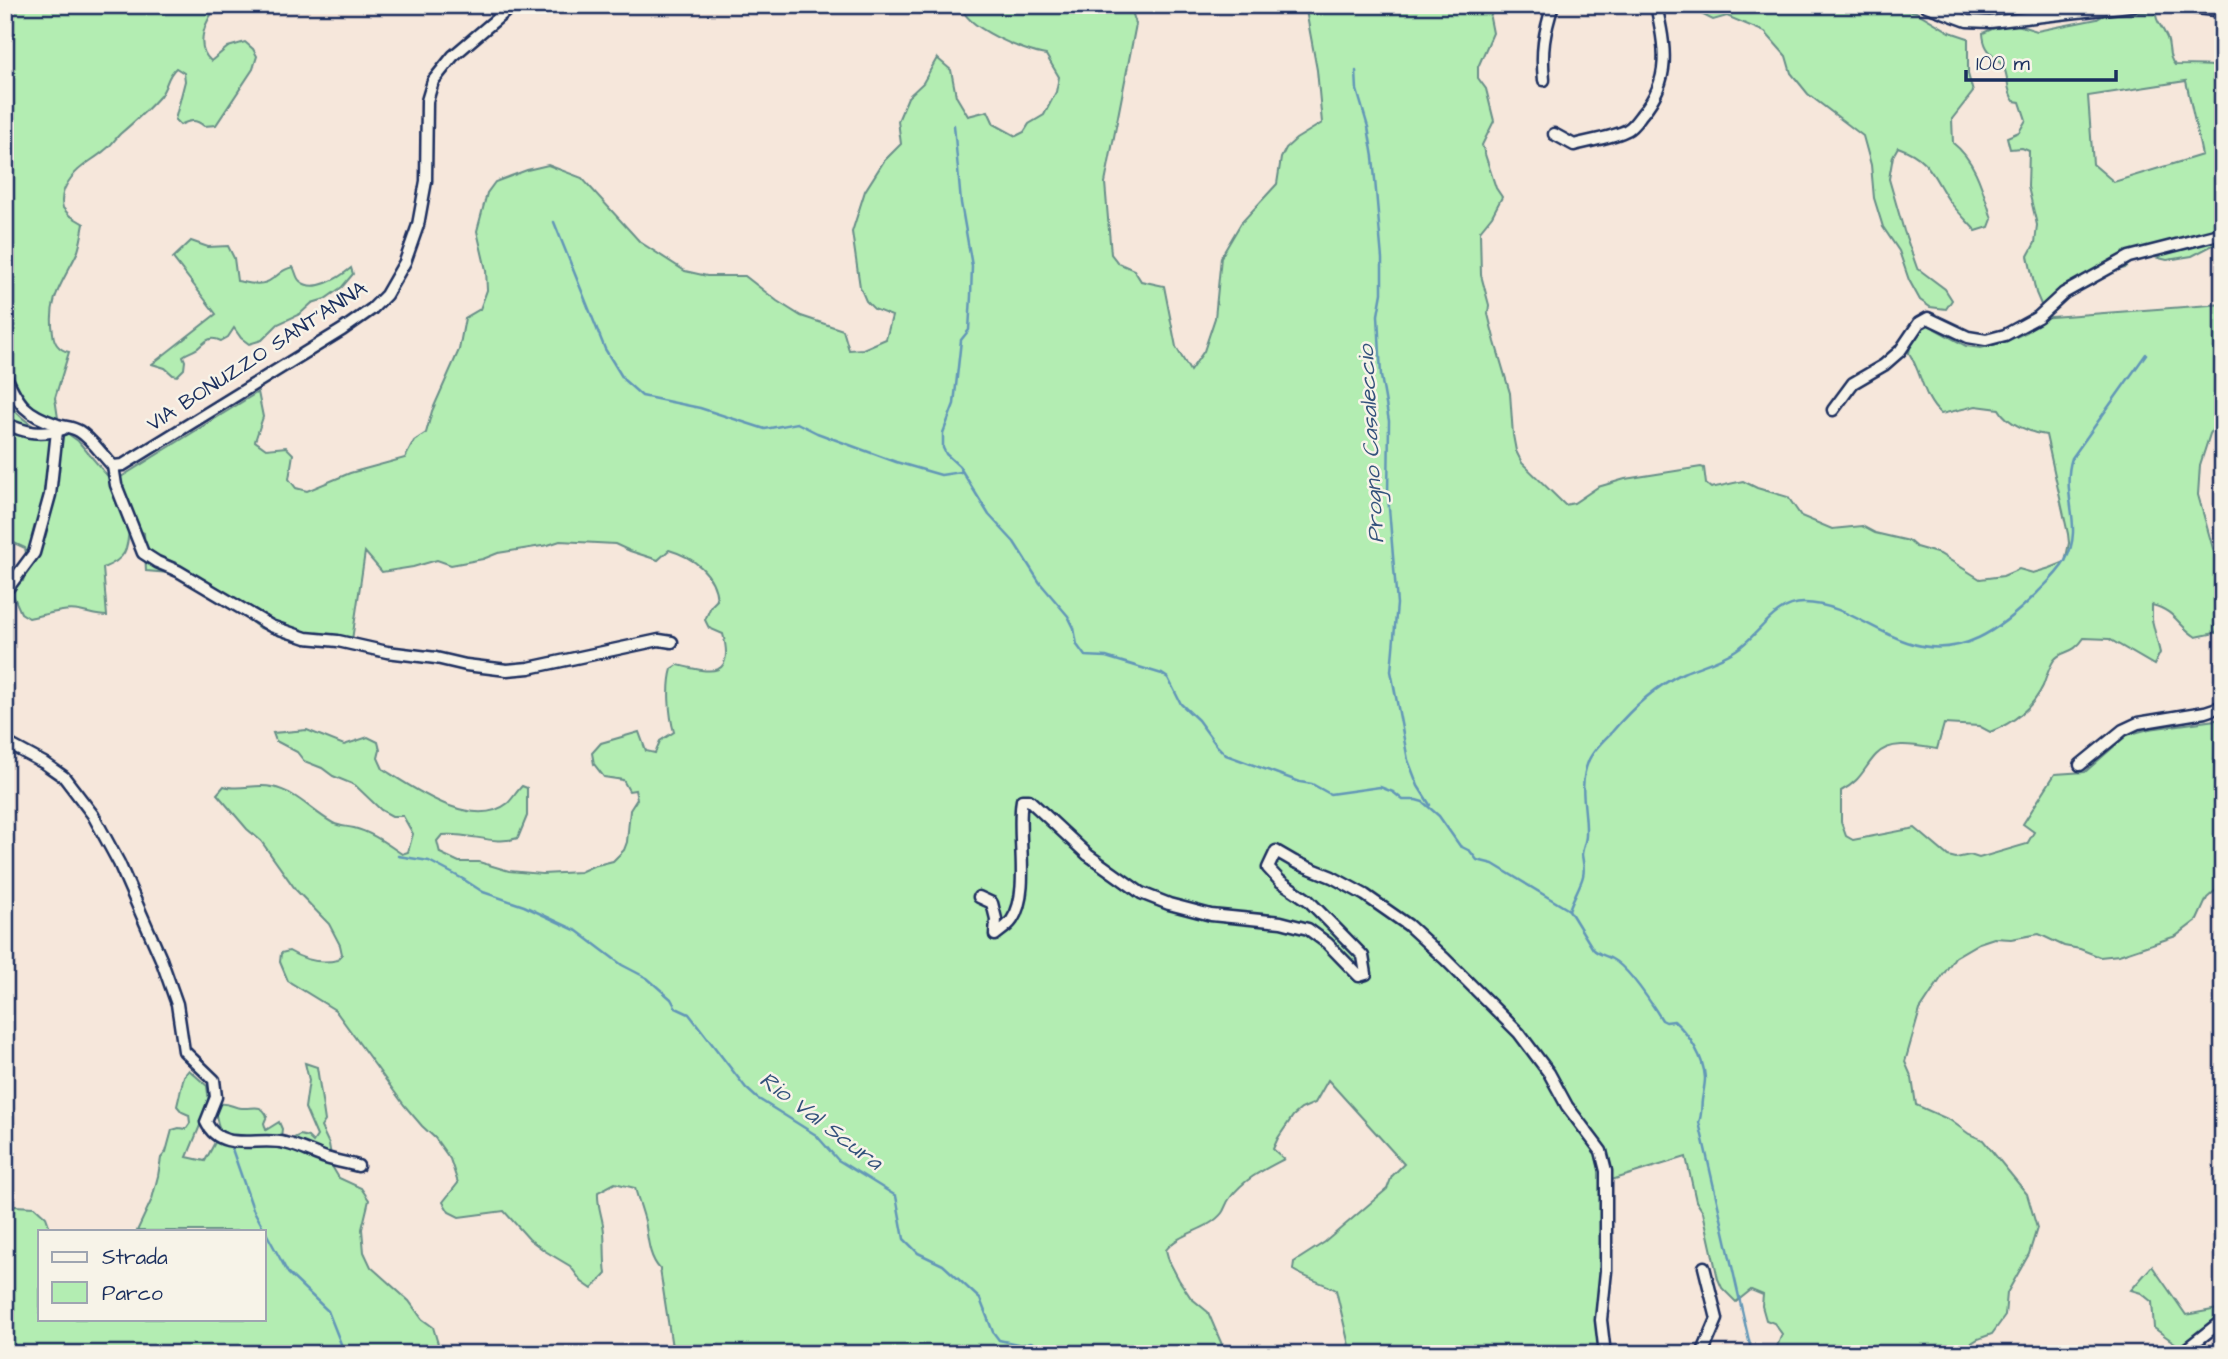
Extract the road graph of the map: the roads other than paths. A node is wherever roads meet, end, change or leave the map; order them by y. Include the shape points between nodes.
1 (513, 5) edge
2 (1553, 5) edge
3 (1656, 5) edge
4 (1924, 5) edge
5 (2223, 11) edge
6 (1544, 80) dead end
7 (1554, 134) dead end
8 (2223, 233) edge
9 (5, 375) edge
10 (1833, 410) dead end
11 (5, 423) edge
12 (62, 429) junction
13 (113, 466) junction
14 (5, 592) edge
15 (672, 642) dead end
16 (2223, 706) edge
17 (5, 742) edge
18 (2080, 765) dead end
19 (979, 897) dead end
20 (358, 1166) dead end
21 (1704, 1267) dead end
22 (2223, 1320) edge
23 (1605, 1354) edge
24 (1702, 1354) edge
25 (2180, 1354) edge

1 - 13 street, VIA BONUZZO SANT'ANNA via 453,56 433,81 427,102 426,181 418,225 405,262 386,295 342,330 123,465
2 - 6 street via 1541,57
3 - 7 street via 1664,54 1658,92 1647,107 1628,130 1574,145
4 - 5 street via 1967,21 1990,22 2138,5
8 - 10 street via 2129,257 2064,293 2038,317 2005,335 1986,340 1968,337 1927,318 1900,351 1853,383
9 - 12 street via 26,411
11 - 12 street via 43,434
12 - 13 street via 84,435
12 - 14 street via 34,553
13 - 15 street via 116,485 144,553 271,626 306,638 507,670 659,640
16 - 18 street via 2138,723
17 - 20 street via 64,777 93,815 119,863 177,1004 184,1051 214,1080 216,1097 206,1122 209,1129 233,1142 282,1142
19 - 23 street via 992,903 995,935 1012,920 1022,892 1019,815 1021,800 1029,800 1088,855 1141,893 1211,915 1308,929 1359,976 1367,974 1363,956 1308,900 1268,868 1276,851 1365,895 1408,925 1519,1033 1601,1151 1606,1171 1601,1320
21 - 24 street via 1717,1319
22 - 25 street

